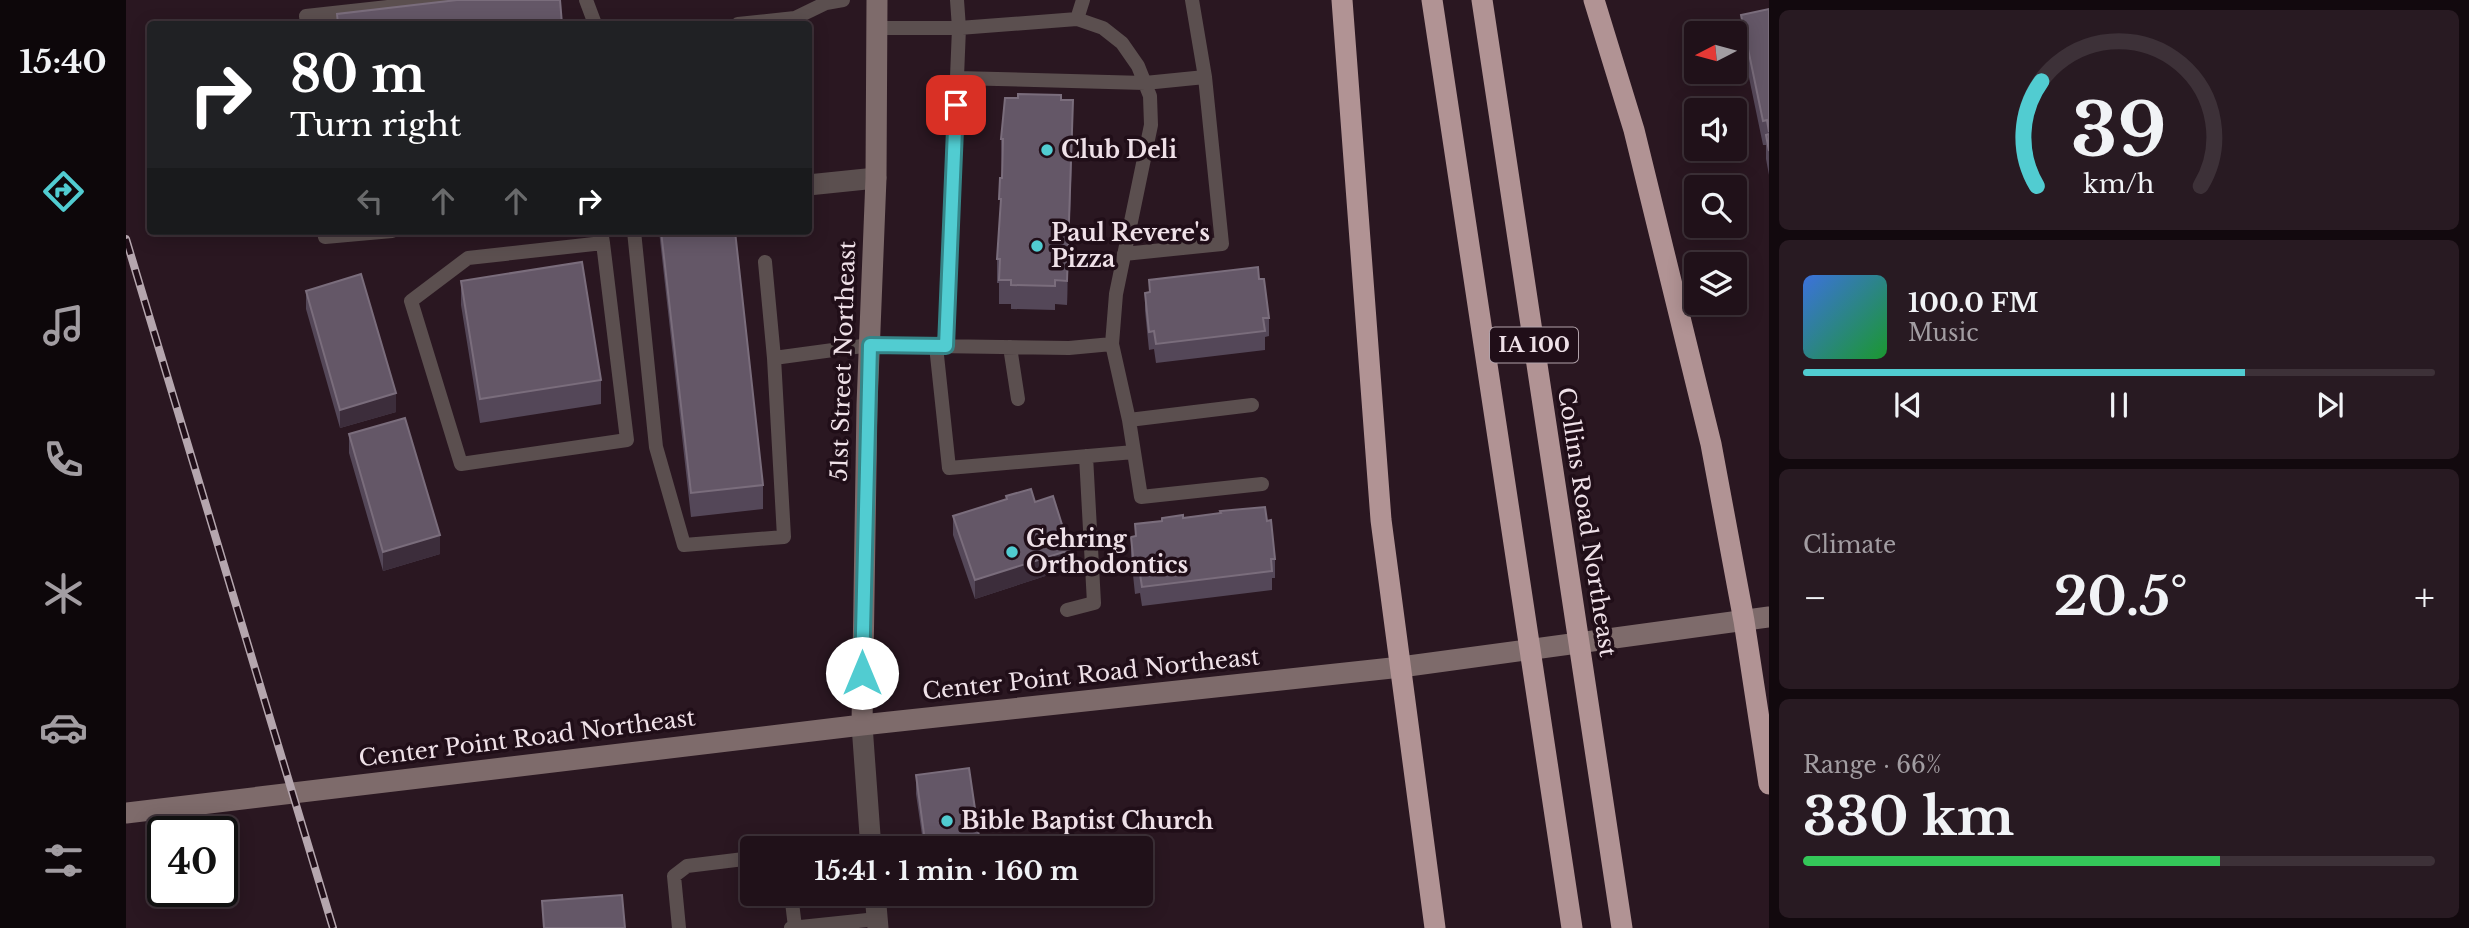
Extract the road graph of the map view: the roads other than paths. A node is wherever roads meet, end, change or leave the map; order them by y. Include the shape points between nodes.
1 (451, 0) edge
2 (586, 0) edge
3 (843, 0) edge
4 (877, 0) edge
5 (957, 0) edge
6 (1083, 0) edge
7 (1192, 0) edge
8 (1342, 0) edge
9 (1432, 0) edge
10 (1482, 0) edge
11 (1594, 0) edge
12 (1077, 19) junction
13 (307, 21) edge
14 (594, 21) edge
15 (795, 21) edge
16 (878, 28) junction
17 (959, 28) junction
18 (957, 78) junction
19 (1205, 78) junction
20 (1145, 83) junction
21 (876, 178) junction
22 (812, 186) edge
23 (325, 235) edge
24 (347, 235) edge
25 (634, 235) edge
26 (602, 237) edge
27 (1124, 254) junction
28 (765, 262) dead end
29 (1112, 344) junction
30 (870, 345) junction
31 (941, 346) junction
32 (1010, 347) junction
33 (774, 358) junction
34 (1018, 399) dead end
35 (1252, 405) dead end
36 (1129, 420) junction
37 (1134, 452) junction
38 (1086, 456) junction
39 (1262, 484) dead end
40 (1067, 610) dead end
41 (1769, 617) edge
42 (1744, 621) junction
43 (1401, 667) junction
44 (862, 725) junction
45 (1769, 784) edge
46 (126, 813) edge
47 (870, 836) edge
48 (740, 859) edge
49 (792, 906) edge
50 (877, 923) edge
51 (679, 928) edge
52 (793, 928) edge
53 (1435, 928) edge
54 (1572, 928) edge
55 (1622, 928) edge

1 - 13 lane via 306,16
2 - 14 lane
3 - 15 lane via 826,3
4 - 16 main road, 51st Street Northeast
5 - 17 lane
6 - 12 lane
7 - 19 lane
8 - 43 highway via 1381,520
9 - 54 highway, IA 100
10 - 55 highway, Collins Road Northeast / IA 100
11 - 42 highway via 1634,130 1711,444
12 - 17 lane
12 - 20 lane via 1103,28 1122,43
16 - 17 lane
16 - 21 main road, 51st Street Northeast
17 - 18 lane
18 - 20 lane
18 - 31 lane
19 - 20 lane
19 - 27 lane via 1222,244
20 - 27 lane via 1151,125
21 - 22 street
21 - 30 main road, 51st Street Northeast
23 - 24 lane
25 - 33 lane via 656,447 684,545 784,537
26 - 26 lane via 627,440 461,464 411,301 468,258
27 - 29 lane
28 - 33 lane
29 - 32 lane
29 - 36 lane
30 - 31 lane
30 - 33 lane
30 - 44 main road, 51st Street Northeast
31 - 32 lane
31 - 38 lane via 949,468
32 - 34 lane
35 - 36 lane
36 - 37 lane
37 - 38 lane
37 - 39 lane via 1141,497
38 - 40 lane via 1094,603
41 - 42 main road, Center Point Road Northeast
42 - 43 main road, Center Point Road Northeast
42 - 45 highway
43 - 44 main road, Center Point Road Northeast
43 - 53 highway
44 - 46 main road, Center Point Road Northeast
44 - 47 street
48 - 51 lane via 687,866 674,876
49 - 52 lane
50 - 52 lane

